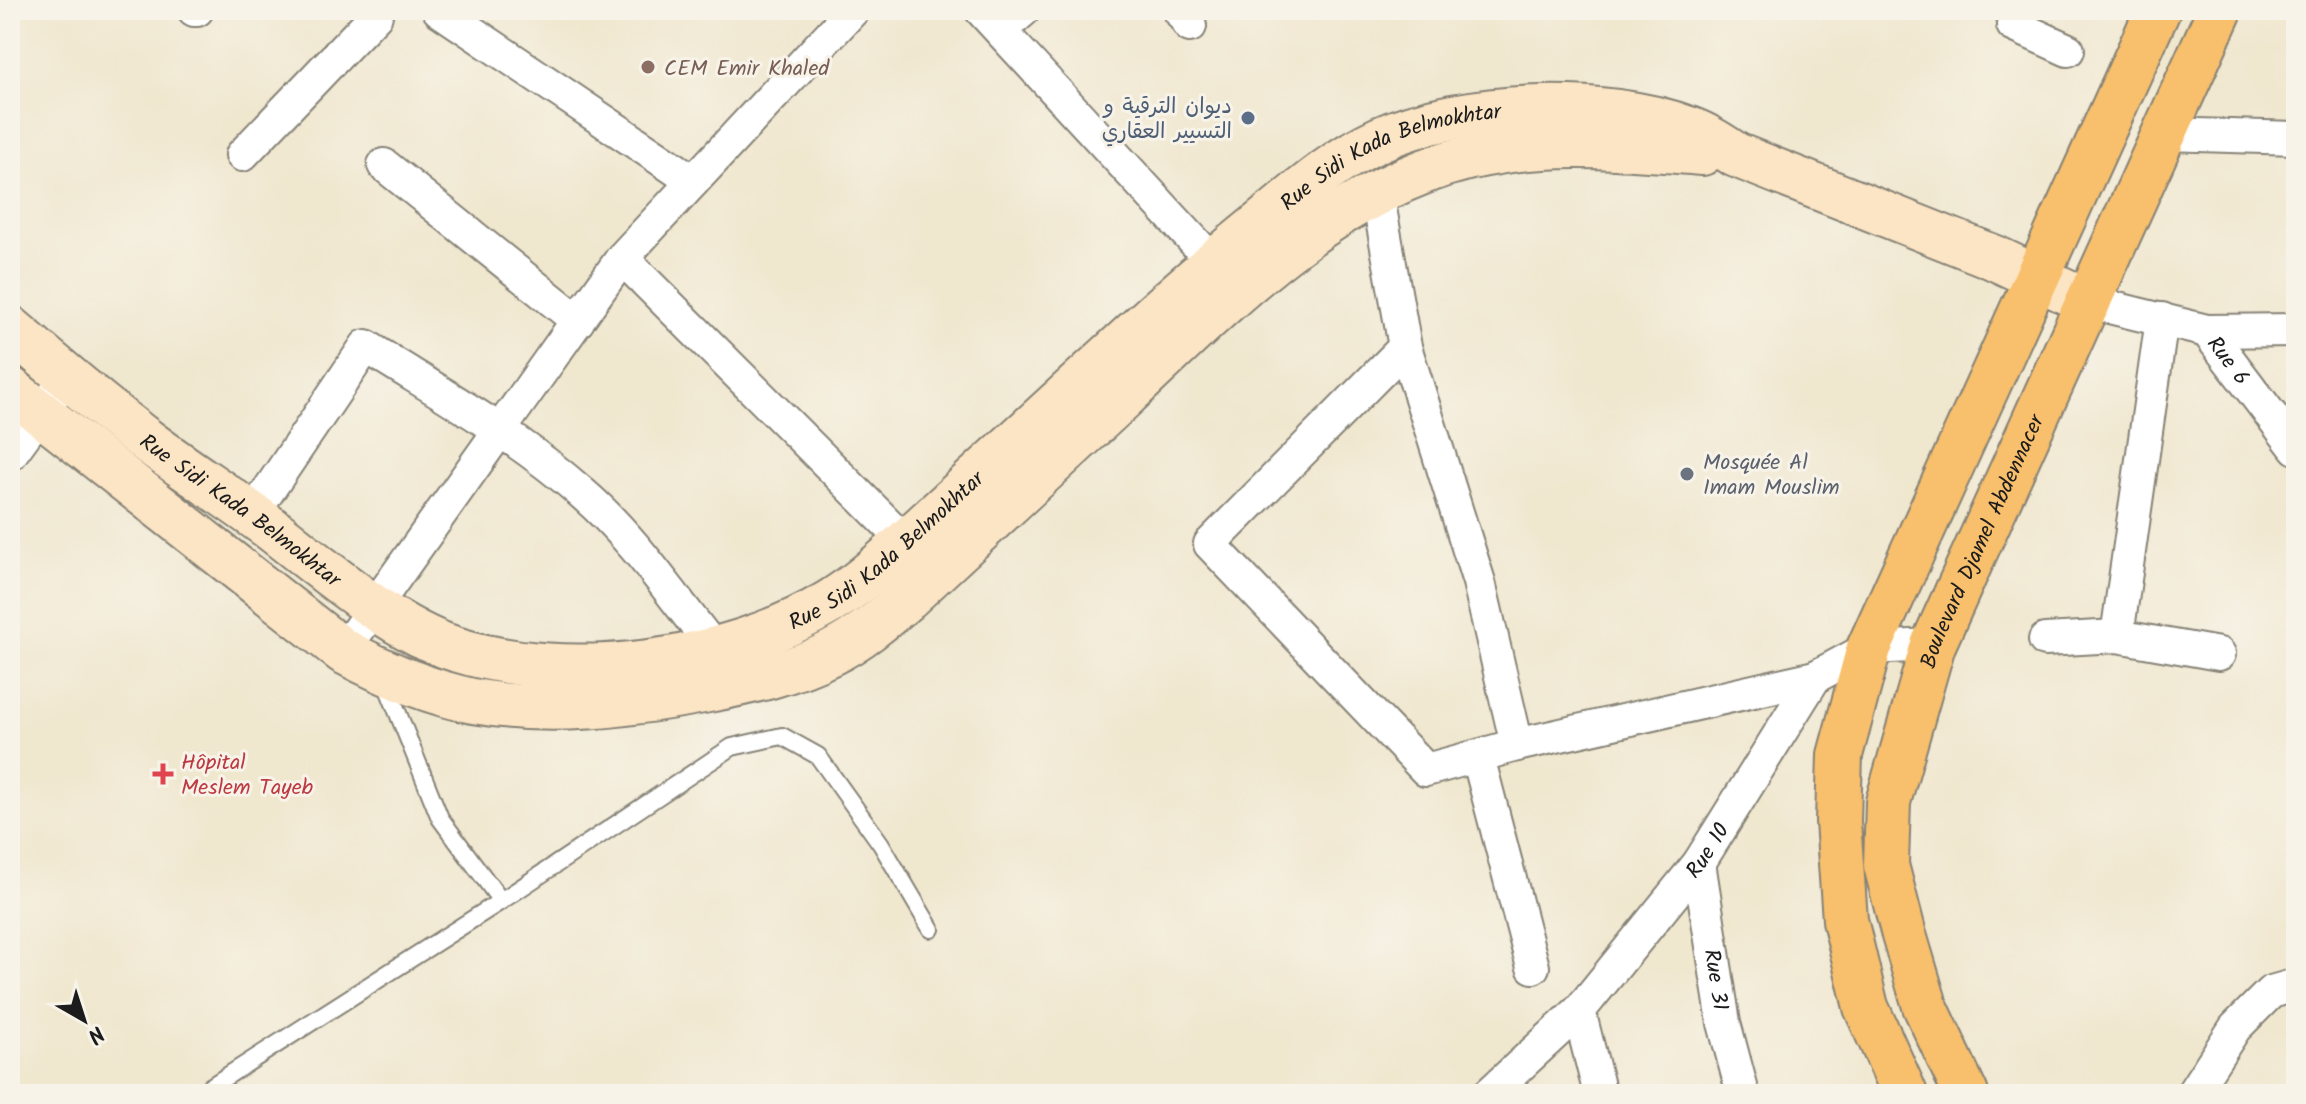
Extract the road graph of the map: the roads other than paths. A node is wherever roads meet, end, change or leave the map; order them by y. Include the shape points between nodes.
1 (370, 10) edge
2 (439, 10) edge
3 (853, 10) edge
4 (2019, 10) edge
5 (2158, 10) edge
6 (2220, 10) edge
7 (1002, 17) edge
8 (2068, 50) dead end
9 (1542, 127) junction
10 (2165, 134) junction
11 (2296, 138) edge
12 (242, 155) dead end
13 (384, 165) dead end
14 (693, 181) junction
15 (1377, 192) junction
16 (622, 258) junction
17 (1226, 275) junction
18 (2038, 277) junction
19 (2089, 302) junction
20 (2162, 319) junction
21 (578, 321) junction
22 (10, 328) edge
23 (2296, 330) edge
24 (2207, 331) junction
25 (1405, 347) junction
26 (68, 378) junction
27 (25, 401) edge
28 (498, 429) junction
29 (2296, 448) edge
30 (10, 455) edge
31 (252, 515) junction
32 (906, 542) junction
33 (375, 607) junction
34 (2117, 636) junction
35 (2045, 640) dead end
36 (1933, 645) junction
37 (714, 648) junction
38 (1869, 648) junction
39 (343, 651) junction
40 (2219, 654) dead end
41 (381, 672) junction
42 (1815, 677) junction
43 (1517, 745) junction
44 (1478, 757) junction
45 (1699, 863) junction
46 (501, 901) junction
47 (931, 929) dead end
48 (1533, 967) dead end
49 (2296, 985) edge
50 (1579, 1011) junction
51 (199, 1094) edge
52 (1489, 1094) edge
53 (1600, 1094) edge
54 (1743, 1094) edge
55 (1905, 1094) edge
56 (1966, 1094) edge
57 (2192, 1094) edge

1 - 12 street via 376,15
2 - 14 street
3 - 14 street
4 - 8 street via 2013,25
5 - 18 main road
6 - 10 main road, Boulevard Djamel Abdennacer
7 - 17 street
9 - 15 main road, Rue Sidi Kada Belmokhtar
9 - 17 main road, Rue Sidi Kada Belmokhtar via 1457,115 1380,139 1310,182
9 - 18 main road, Rue Sidi Kada Belmokhtar via 1610,112 1688,128 1736,155
10 - 11 street
10 - 19 main road, Boulevard Djamel Abdennacer
13 - 21 street
14 - 16 street
15 - 17 main road, Rue Sidi Kada Belmokhtar
15 - 25 street
16 - 21 street
16 - 32 street
17 - 32 main road, Rue Sidi Kada Belmokhtar
17 - 41 main road, Rue Sidi Kada Belmokhtar via 905,600 870,630 829,654 728,686 583,708 474,701
18 - 19 main road, Rue Sidi Kada Belmokhtar
18 - 38 main road
19 - 20 street, Rue 6
19 - 36 main road, Boulevard Djamel Abdennacer
20 - 24 street, Rue 6
20 - 34 street
21 - 28 street
22 - 26 main road, Rue Sidi Kada Belmokhtar
23 - 24 street
24 - 29 street, Rue 6
25 - 43 street via 1479,582
25 - 44 street via 1210,544 1426,770
26 - 27 street
26 - 31 main road, Rue Sidi Kada Belmokhtar
27 - 30 street
27 - 39 main road, Rue Sidi Kada Belmokhtar
28 - 31 street via 366,346
28 - 33 street
28 - 37 street via 594,504
31 - 33 main road, Rue Sidi Kada Belmokhtar
32 - 37 main road, Rue Sidi Kada Belmokhtar via 832,601 769,632
33 - 37 main road, Rue Sidi Kada Belmokhtar via 453,648 534,666 631,665
33 - 39 street
34 - 35 street
34 - 40 street
36 - 38 street, Rue 10
36 - 56 main road, Boulevard Djamel Abdennacer via 1888,802 1886,865 1925,1006
38 - 42 street, Rue 10
38 - 55 main road via 1840,755 1845,920 1866,1007
39 - 41 main road, Rue Sidi Kada Belmokhtar
41 - 46 lane via 440,818
42 - 43 street
42 - 45 street, Rue 10
43 - 44 street
44 - 48 street
45 - 50 street, Rue 10
45 - 54 street, Rue 31 via 1724,1023
46 - 47 lane via 732,747 782,736 818,756 881,844
46 - 51 lane
49 - 57 street via 2271,992 2235,1028
50 - 52 street, Rue 10
50 - 53 street

